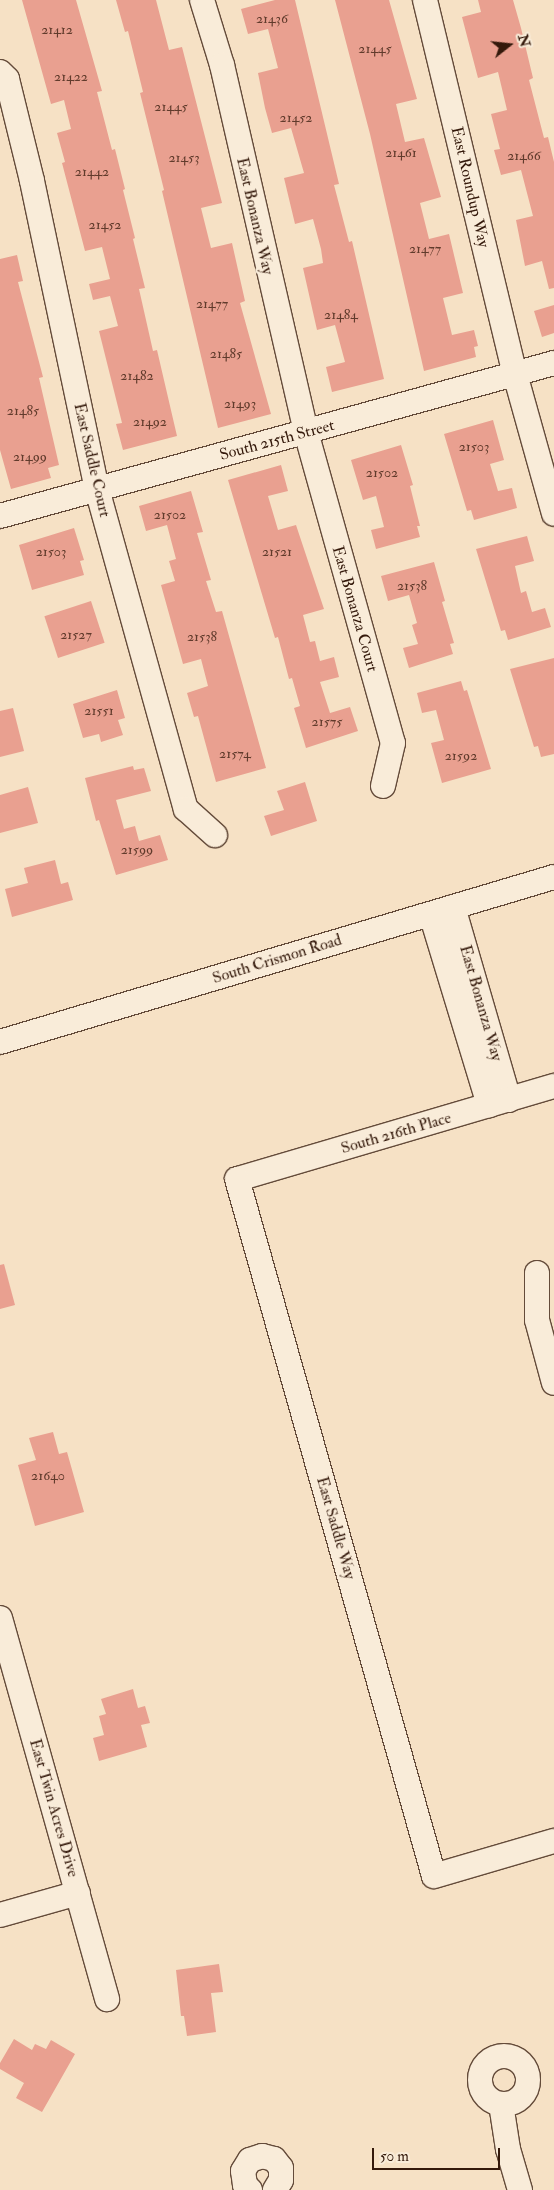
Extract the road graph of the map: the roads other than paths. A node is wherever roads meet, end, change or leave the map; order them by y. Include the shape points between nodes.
1 (202, 0) edge
2 (425, 0) edge
3 (0, 72) edge
4 (554, 363) edge
5 (514, 374) junction
6 (306, 432) junction
7 (97, 489) junction
8 (554, 514) edge
9 (0, 516) edge
10 (383, 786) dead end
11 (216, 836) dead end
12 (554, 877) edge
13 (442, 910) junction
14 (0, 1042) edge
15 (554, 1086) edge
16 (499, 1102) junction
17 (238, 1179) joint
18 (537, 1272) dead end
19 (554, 1383) edge
20 (0, 1618) edge
21 (554, 1841) edge
22 (78, 1893) junction
23 (0, 1915) edge
24 (107, 1999) dead end
25 (501, 2104) dead end
26 (250, 2190) edge
27 (275, 2190) edge
28 (520, 2190) edge

1 - 6 street, East Bonanza Way via 222,65
2 - 5 street, East Roundup Way
3 - 7 street, East Saddle Court via 7,79 32,181
4 - 5 street, South 215th Street
5 - 6 street, South 215th Street
5 - 8 street, East Roundup Way
6 - 7 street, South 215th Street
6 - 10 street, East Bonanza Court via 393,743
7 - 9 street, South 215th Street
7 - 11 street, East Saddle Court via 186,809
12 - 13 street, South Crismon Road
13 - 14 street, South Crismon Road
13 - 16 street, East Bonanza Way
15 - 16 street, South 216th Place
16 - 17 street, South 216th Place
17 - 21 street, East Saddle Way via 434,1876
18 - 19 street via 537,1320
20 - 22 street, East Twin Acres Drive
22 - 23 street
22 - 24 street, East Twin Acres Drive
25 - 28 street via 508,2149
26 - 27 street via 245,2184 243,2171 250,2160 262,2156 274,2159 281,2168 282,2180

